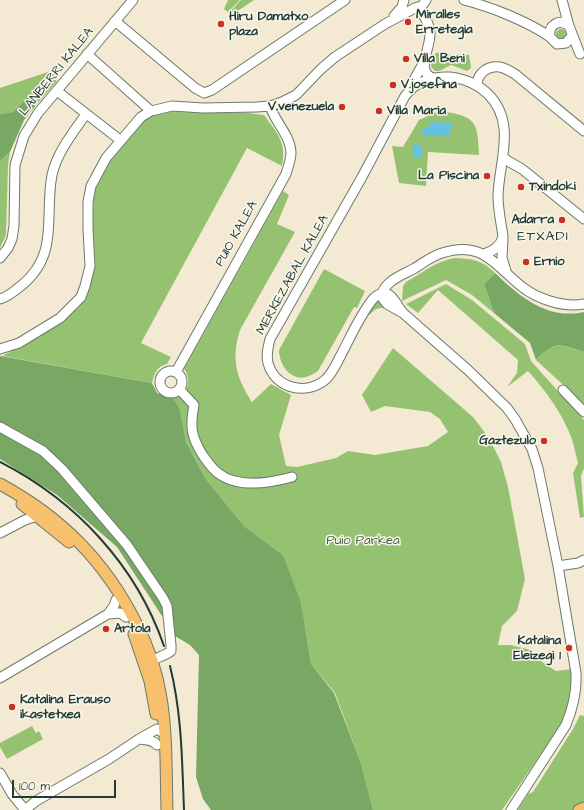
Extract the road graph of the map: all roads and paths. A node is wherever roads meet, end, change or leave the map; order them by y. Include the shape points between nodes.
1 (133, 0) edge
2 (345, 0) edge
3 (404, 0) edge
4 (464, 0) edge
5 (561, 0) edge
6 (423, 3) edge
7 (115, 21) junction
8 (385, 24) junction
9 (554, 25) junction
10 (533, 26) junction
11 (569, 26) junction
12 (572, 36) junction
13 (550, 37) junction
14 (563, 44) junction
15 (87, 54) junction
16 (582, 56) edge
17 (424, 62) junction
18 (433, 78) junction
19 (477, 84) junction
20 (411, 90) junction
21 (57, 91) junction
22 (270, 106) junction
23 (151, 111) junction
24 (86, 114) junction
25 (584, 130) edge
26 (120, 140) junction
27 (503, 156) junction
28 (584, 219) edge
29 (503, 236) junction
30 (484, 254) junction
31 (0, 258) edge
32 (506, 271) junction
33 (408, 272) junction
34 (382, 294) junction
35 (0, 299) edge
36 (395, 300) junction
37 (584, 304) edge
38 (403, 313) junction
39 (0, 349) edge
40 (176, 372) junction
41 (179, 389) junction
42 (563, 390) dead end
43 (584, 412) edge
44 (0, 427) edge
45 (292, 477) dead end
46 (0, 484) edge
47 (0, 492) edge
48 (22, 504) junction
49 (37, 516) junction
50 (20, 522) junction
51 (0, 533) edge
52 (584, 560) edge
53 (558, 566) junction
54 (116, 600) junction
55 (108, 614) junction
56 (126, 617) junction
57 (149, 663) junction
58 (0, 678) edge
59 (161, 731) junction
60 (139, 739) junction
61 (157, 745) junction
62 (0, 772) edge
63 (584, 808) edge
64 (512, 809) edge
65 (25, 810) edge
66 (159, 810) edge
67 (167, 810) edge
68 (579, 810) edge

1 - 7 street, LANBERRI KALEA
2 - 7 street via 204,93
3 - 6 street via 407,5
3 - 8 street via 400,10
4 - 10 street
5 - 9 street
5 - 11 street
6 - 8 street
6 - 17 street, MERKEZABAL KALEA via 430,32 430,45
7 - 15 street, LANBERRI KALEA
8 - 22 street via 328,62 296,95
9 - 10 street via 543,28
9 - 11 street via 563,22
9 - 13 street via 550,30
10 - 13 street
11 - 12 street
12 - 14 street via 569,42
12 - 16 street
13 - 14 street via 554,42
14 - 16 street
15 - 21 street, LANBERRI KALEA
15 - 23 street
17 - 18 street via 426,75
17 - 20 street, MERKEZABAL KALEA via 410,87
18 - 19 street via 453,78
18 - 20 street, MERKEZABAL KALEA
19 - 25 street via 478,77 486,69 504,68
19 - 27 street via 492,98 504,120
20 - 34 street, MERKEZABAL KALEA via 405,96 362,178 270,339 267,348 268,363 277,379 290,387 306,389 324,380 332,373 370,302
21 - 24 street
21 - 31 street, LANBERRI KALEA via 38,113 19,150 15,165 12,239
22 - 23 street via 172,106
22 - 40 street, PUIO KALEA via 273,116 289,142 291,152 286,174
23 - 26 street via 141,117
24 - 26 street
24 - 35 street via 69,138 56,164 51,186 49,236 40,262 28,280
26 - 39 street via 106,158 91,186 88,202 90,266 81,297 55,322 19,343
27 - 28 street
27 - 29 street via 498,195
29 - 30 street via 498,247
29 - 32 street via 502,258
30 - 32 street
30 - 33 street, MERKEZABAL KALEA via 454,250 442,253
32 - 37 street via 522,286 544,298 566,305
33 - 34 street, MERKEZABAL KALEA via 389,283
33 - 36 street via 397,283
34 - 36 street via 390,295
34 - 38 street via 387,304
36 - 38 street
38 - 53 street via 488,388 515,419 532,449 538,468
40 - 41 street via 182,381
40 - 41 street via 169,370 164,373 160,384 167,392 173,393
41 - 45 street via 194,405 192,437 209,465 219,474 236,481 255,483
42 - 43 street
44 - 57 street via 43,451 62,469 127,545 163,598 167,606 171,651
46 - 57 main road via 43,510 90,554 126,603 139,630
47 - 48 main road
48 - 49 main road
48 - 50 street via 24,514
49 - 50 street
49 - 54 main road via 78,551
50 - 51 street
52 - 53 street
53 - 64 street via 576,673 575,698 566,725
54 - 55 street
54 - 56 main road
55 - 56 street via 120,613
55 - 58 street
56 - 57 main road
57 - 59 main road via 161,697
59 - 60 street
59 - 61 main road
59 - 67 main road
60 - 61 street via 150,740
60 - 65 street
61 - 66 main road
62 - 65 street via 12,794
63 - 68 main road

